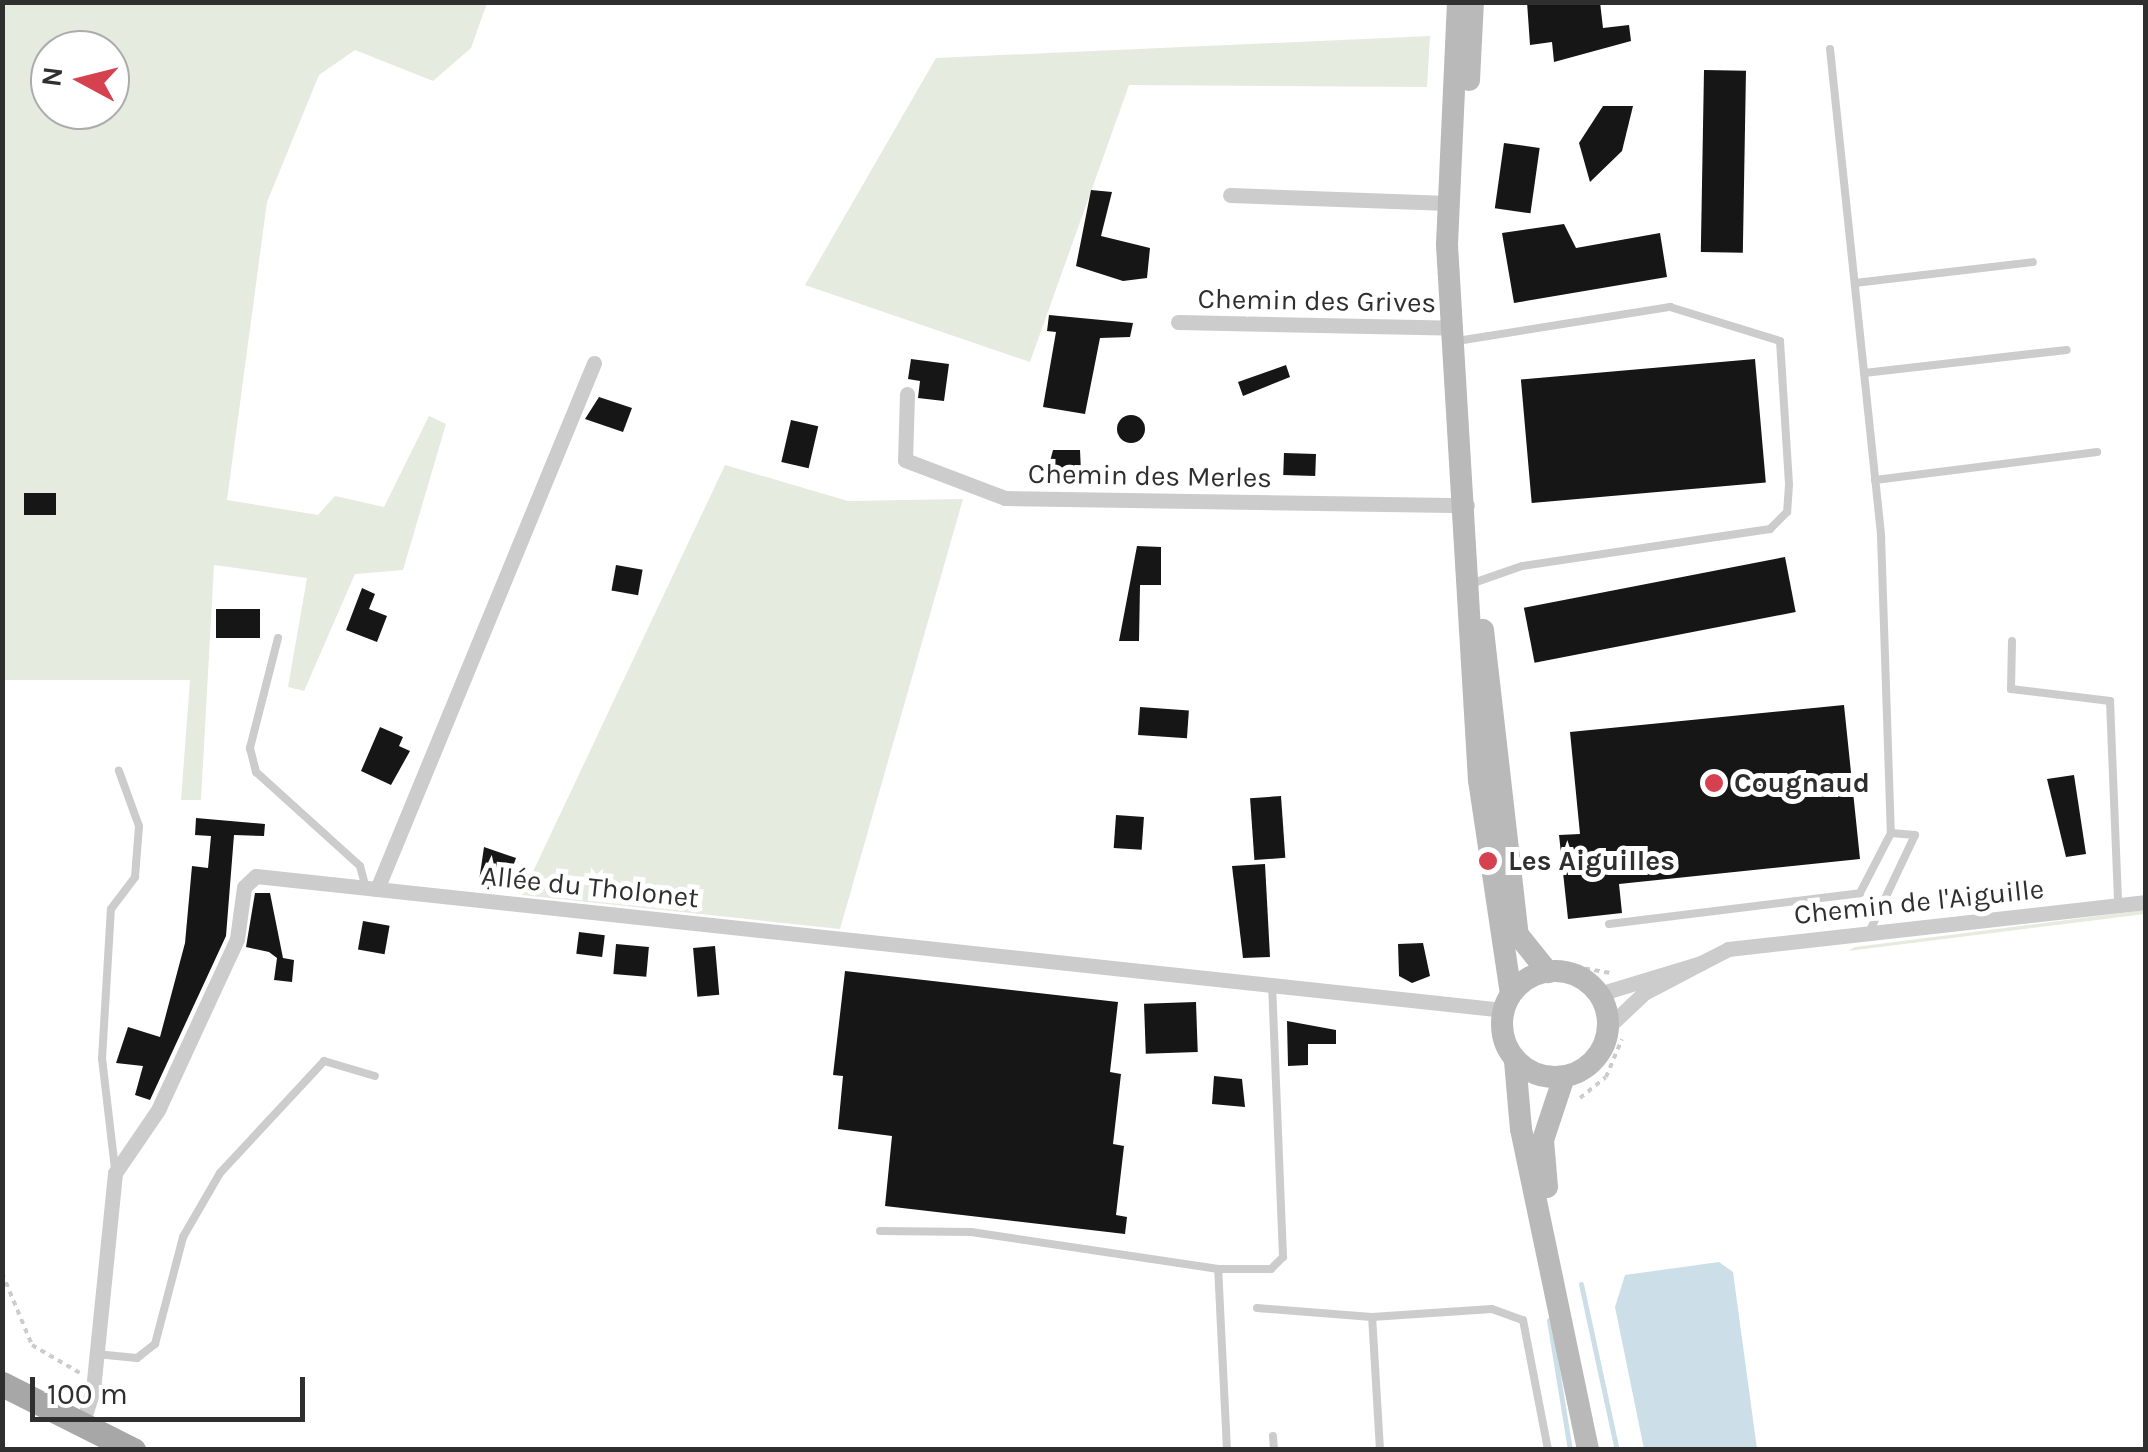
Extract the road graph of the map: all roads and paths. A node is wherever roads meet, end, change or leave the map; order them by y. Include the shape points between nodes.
1 (1458, 2) edge
2 (1473, 2) edge
3 (1830, 50) dead end
4 (1230, 195) dead end
5 (1448, 204) junction
6 (2033, 262) dead end
7 (1854, 283) junction
8 (1178, 322) dead end
9 (1455, 335) junction
10 (2067, 350) dead end
11 (594, 362) dead end
12 (1864, 373) junction
13 (906, 394) dead end
14 (2097, 452) dead end
15 (1875, 480) junction
16 (1467, 505) junction
17 (1469, 533) junction
18 (1476, 582) junction
19 (278, 638) dead end
20 (2012, 641) dead end
21 (119, 771) dead end
22 (1890, 833) junction
23 (372, 888) junction
24 (2146, 902) edge
25 (2118, 906) junction
26 (1609, 924) dead end
27 (1870, 931) junction
28 (1702, 963) junction
29 (1548, 972) junction
30 (1272, 987) junction
31 (1599, 994) junction
32 (1507, 1002) junction
33 (1619, 1026) junction
34 (1516, 1061) junction
35 (375, 1076) dead end
36 (1564, 1077) junction
37 (1565, 1108) dead end
38 (115, 1174) junction
39 (880, 1231) dead end
40 (1218, 1269) junction
41 (2, 1272) edge
42 (1257, 1308) dead end
43 (1372, 1316) junction
44 (96, 1354) junction
45 (94, 1379) junction
46 (2, 1384) edge
47 (82, 1424) junction
48 (1273, 1436) dead end
49 (133, 1450) edge
50 (1227, 1450) edge
51 (1274, 1450) edge
52 (1380, 1450) edge
53 (1548, 1450) edge
54 (1588, 1450) edge
55 (1602, 1450) edge

1 - 5 main road
2 - 9 main road
3 - 7 lane
4 - 5 street
5 - 9 main road
6 - 7 lane
7 - 12 lane
8 - 9 street, Chemin des Grives
9 - 16 main road
9 - 18 lane via 1670,307 1780,341 1789,486 1787,512 1770,529 1522,566
10 - 12 lane
11 - 23 street
12 - 15 lane
13 - 16 street, Chemin des Merles via 905,460 1005,498
14 - 15 lane
15 - 22 lane
16 - 17 main road
17 - 18 main road
17 - 32 main road via 1479,780
18 - 29 main road via 1512,906 1518,934
19 - 23 lane via 250,748 256,772 360,866
20 - 25 lane via 2011,688 2110,701
21 - 38 lane via 140,826 135,877 111,909 102,1060
22 - 26 lane via 1860,892
22 - 27 lane via 1915,834
23 - 30 street, Allée du Tholonet
23 - 38 street, Allée du Tholonet via 256,876 244,887 237,940 158,1110
24 - 25 street, Chemin de l'Aiguille
25 - 27 street, Chemin de l'Aiguille
27 - 28 street, Chemin de l'Aiguille via 1728,949
28 - 31 street, Chemin de l'Aiguille
28 - 33 street, Chemin de l'Aiguille via 1644,993
29 - 31 main road via 1572,974
29 - 32 main road
30 - 32 street, Allée du Tholonet
30 - 40 lane via 1283,1258 1271,1270
31 - 33 main road
32 - 34 main road
33 - 36 main road via 1595,1060
33 - 37 path via 1606,1077
34 - 36 main road via 1546,1078
34 - 54 main road via 1521,1129
35 - 44 lane via 324,1061 211,1189 183,1237 155,1344 137,1358
36 - 55 main road via 1549,1108 1542,1162
38 - 44 street, Allée du Tholonet
39 - 40 lane via 1007,1236
40 - 50 lane
41 - 45 path via 32,1345
42 - 43 lane
43 - 52 lane
43 - 53 lane via 1492,1309 1523,1320
44 - 45 street, Allée du Tholonet
45 - 47 street, Allée du Tholonet
46 - 47 main road
47 - 49 main road
48 - 51 lane

